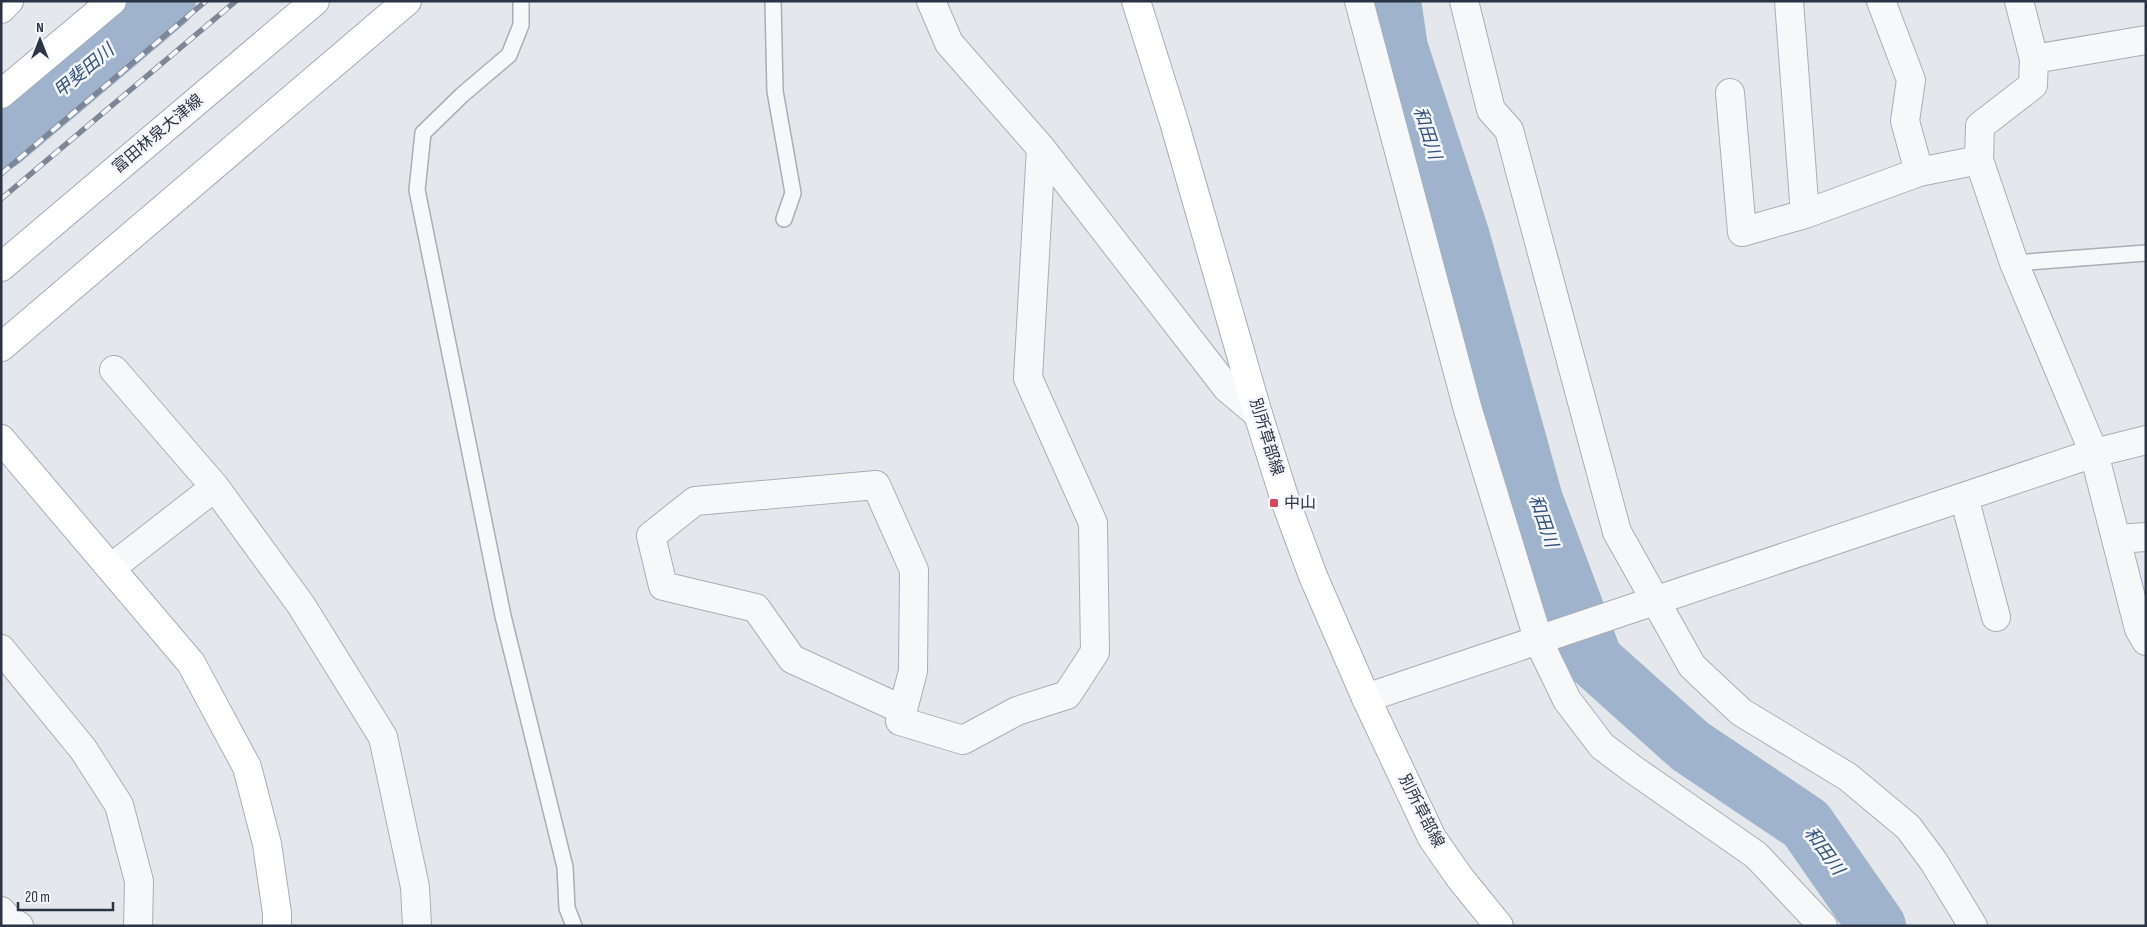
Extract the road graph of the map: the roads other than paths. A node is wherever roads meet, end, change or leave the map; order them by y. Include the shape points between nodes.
1 (9, 1) edge
2 (112, 1) edge
3 (316, 1) edge
4 (408, 1) edge
5 (521, 1) edge
6 (773, 1) edge
7 (931, 1) edge
8 (1136, 1) edge
9 (1359, 1) edge
10 (1464, 1) edge
11 (1788, 1) edge
12 (1881, 1) edge
13 (2019, 1) edge
14 (1, 9) edge
15 (2146, 40) edge
16 (2034, 59) junction
17 (1730, 93) dead end
18 (1, 94) edge
19 (1041, 148) junction
20 (1979, 160) junction
21 (1919, 172) junction
22 (1805, 214) junction
23 (784, 219) dead end
24 (2146, 253) edge
25 (2014, 263) junction
26 (1, 267) edge
27 (1, 346) edge
28 (114, 370) dead end
29 (1258, 414) junction
30 (1, 439) edge
31 (2146, 440) edge
32 (2094, 453) junction
33 (214, 487) junction
34 (1964, 497) junction
35 (2146, 537) edge
36 (2116, 539) junction
37 (112, 568) junction
38 (1648, 603) junction
39 (1996, 617) dead end
40 (1546, 640) junction
41 (2146, 641) edge
42 (1, 649) edge
43 (1366, 698) junction
44 (903, 710) junction
45 (1, 911) edge
46 (19, 926) edge
47 (138, 926) edge
48 (277, 926) edge
49 (417, 926) edge
50 (574, 926) edge
51 (1500, 926) edge
52 (1823, 926) edge
53 (1974, 926) edge

1 - 14 main road
2 - 18 main road
3 - 26 main road, 富田林泉大津線
4 - 27 main road
5 - 50 lane via 520,26 509,55 423,134 417,190 504,616 565,867 568,908
6 - 23 lane via 775,91 793,193
7 - 19 street via 949,43
8 - 29 main road, 別所草部線
9 - 40 street via 1468,410
10 - 38 street via 1491,110 1509,130 1617,532
11 - 22 street
12 - 21 street via 1911,80 1905,121
13 - 16 street
15 - 16 street
16 - 20 street via 2033,85 1980,126
17 - 22 street via 1742,232
19 - 29 street via 1227,388
19 - 44 street via 1028,378 1093,523 1095,652 1067,695 1017,711 963,740 900,721
20 - 21 street
20 - 25 street
21 - 22 street
24 - 25 lane
25 - 32 street
28 - 33 street
29 - 43 main road, 別所草部線 via 1313,576
30 - 37 main road
31 - 32 street
32 - 34 street
32 - 36 street
33 - 37 street
33 - 49 street via 301,605 383,737 415,887
34 - 38 street
34 - 39 street
35 - 36 street
36 - 41 street via 2139,629
37 - 48 main road via 191,664 246,767 267,844
38 - 40 street
38 - 53 street via 1692,666 1741,712 1848,777 1908,827
40 - 43 street
40 - 52 street via 1568,700 1602,746 1756,855
42 - 47 street via 83,749 119,805 139,881
43 - 51 main road, 別所草部線 via 1432,838
44 - 44 street via 792,659 756,608 663,586 651,536 696,502 876,485 914,570 913,671
45 - 46 street

